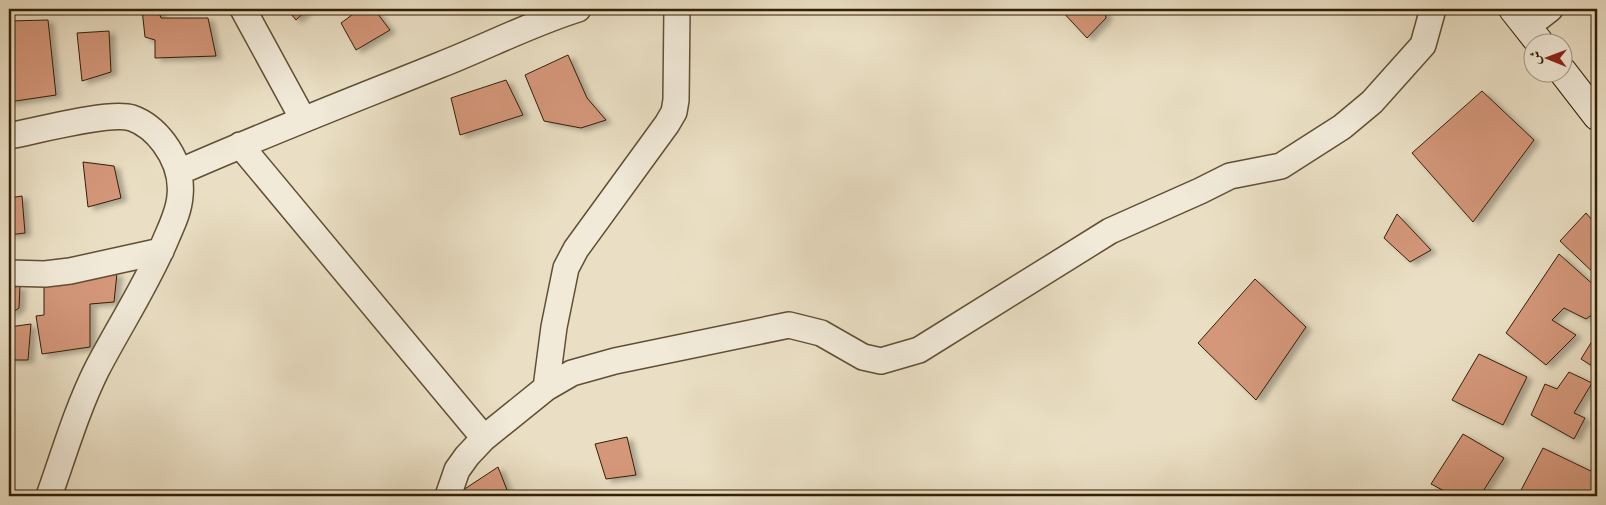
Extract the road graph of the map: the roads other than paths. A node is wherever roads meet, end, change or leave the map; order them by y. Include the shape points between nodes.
1 (243, 9) edge
2 (578, 9) edge
3 (677, 9) edge
4 (1433, 9) edge
5 (1550, 9) edge
6 (544, 14) edge
7 (1527, 26) edge
8 (1571, 82) edge
9 (1597, 116) edge
10 (303, 119) junction
11 (9, 136) edge
12 (240, 145) junction
13 (179, 172) junction
14 (161, 251) junction
15 (9, 273) edge
16 (546, 388) junction
17 (484, 438) junction
18 (49, 496) edge
19 (448, 496) edge

1 - 10 street
2 - 6 street
3 - 16 street via 674,112 576,249 566,268
4 - 16 street via 1423,45 1372,102 1342,127 1281,166 1230,176 1110,231 919,350 881,361 863,357 821,333 789,325 615,361 572,373
5 - 7 street
6 - 10 street via 443,64
8 - 9 main road
10 - 12 street
11 - 13 street via 107,118 129,118 146,124 158,135 171,152
12 - 13 street
12 - 17 street
13 - 14 street via 180,196 176,215
14 - 15 street via 70,271
14 - 18 street via 97,370
16 - 17 street
17 - 19 street via 457,470

